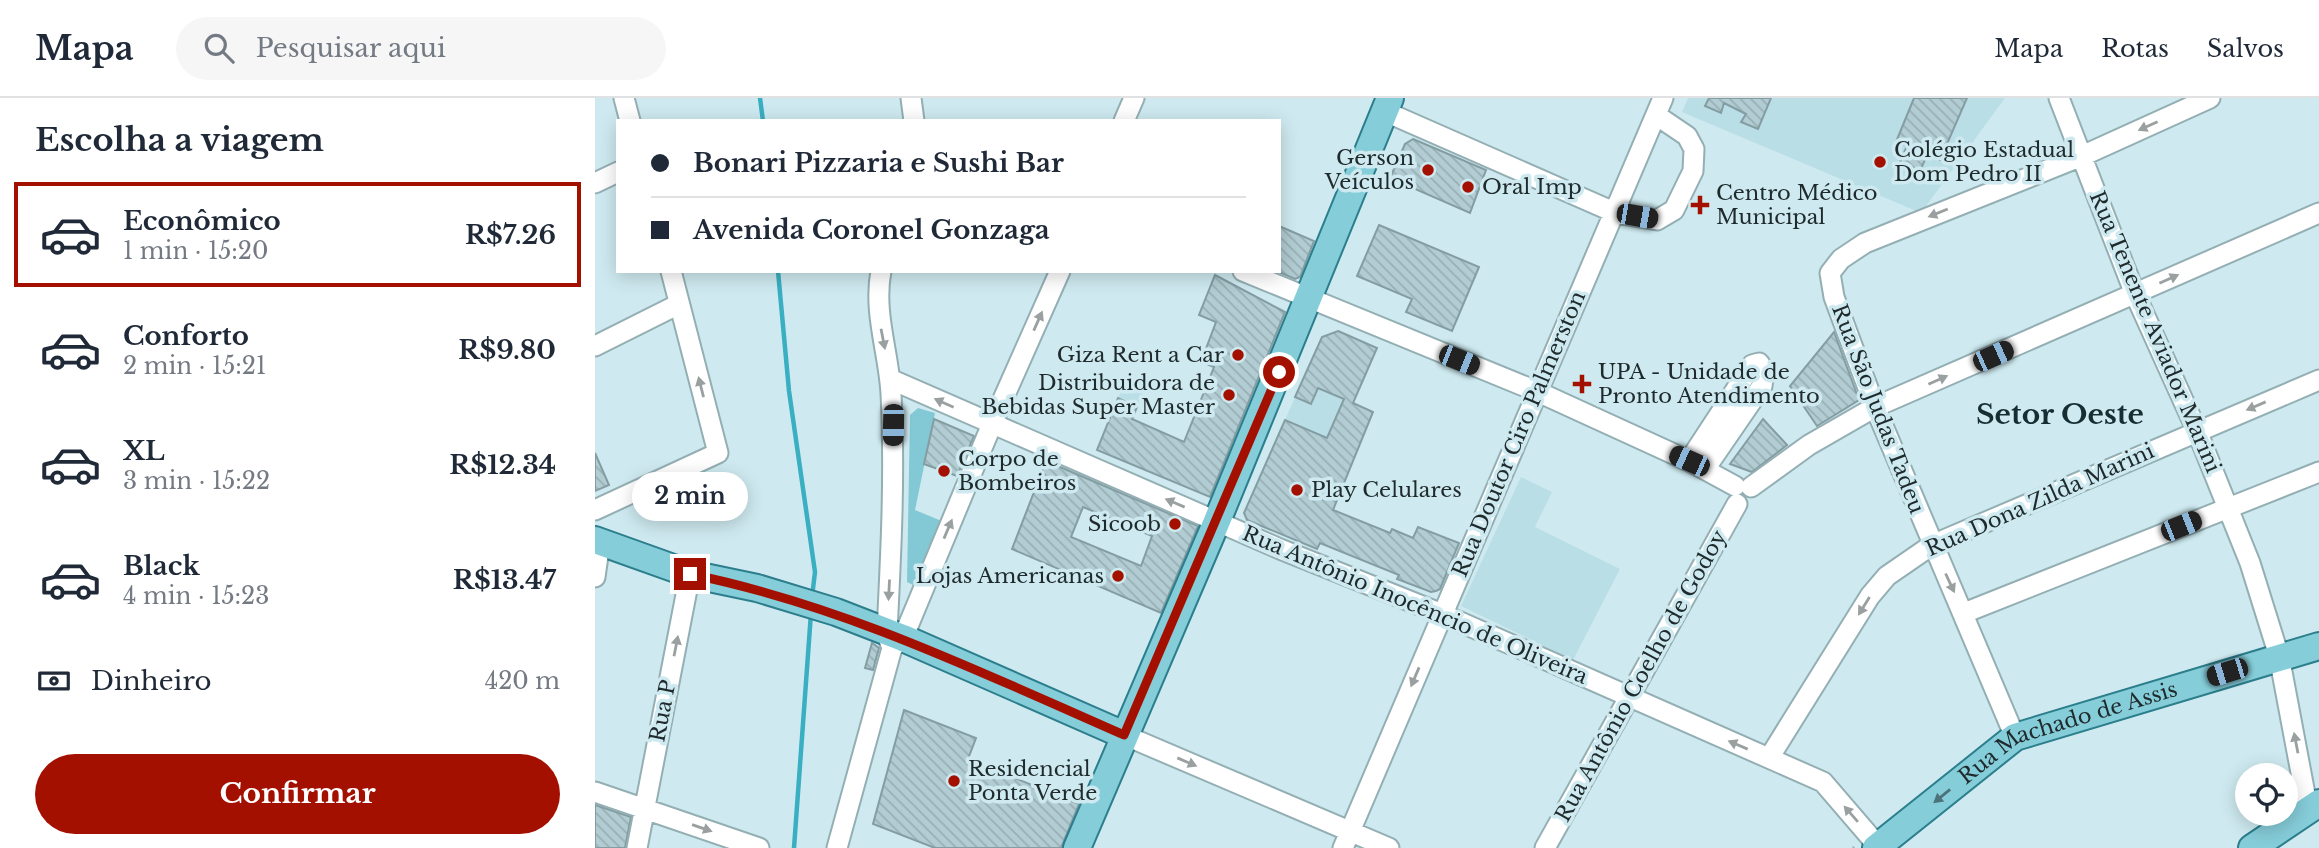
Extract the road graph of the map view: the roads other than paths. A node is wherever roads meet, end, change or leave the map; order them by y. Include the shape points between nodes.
1 (624, 98) edge
2 (911, 98) edge
3 (1134, 98) edge
4 (2059, 98) edge
5 (2210, 98) edge
6 (1390, 103) edge
7 (1660, 106) edge
8 (630, 119) edge
9 (914, 119) edge
10 (1126, 119) edge
11 (2082, 156) junction
12 (616, 173) edge
13 (595, 183) edge
14 (1616, 213) junction
15 (2319, 213) edge
16 (672, 273) edge
17 (881, 273) edge
18 (1060, 273) edge
19 (1248, 273) edge
20 (2135, 294) junction
21 (1309, 298) junction
22 (680, 304) junction
23 (595, 346) edge
24 (890, 379) junction
25 (2319, 380) edge
26 (1536, 391) junction
27 (1875, 407) junction
28 (992, 424) junction
29 (2197, 430) junction
30 (1697, 465) junction
31 (2319, 472) edge
32 (1741, 492) junction
33 (2229, 507) junction
34 (595, 510) edge
35 (1217, 521) junction
36 (598, 541) edge
37 (1932, 545) junction
38 (690, 574) junction
39 (595, 577) edge
40 (1964, 613) junction
41 (1442, 614) junction
42 (894, 639) junction
43 (2319, 646) edge
44 (2279, 656) junction
45 (1630, 698) junction
46 (1124, 735) junction
47 (2015, 737) junction
48 (1769, 758) junction
49 (595, 792) edge
50 (2313, 807) edge
51 (644, 809) junction
52 (1347, 839) edge
53 (1866, 847) edge
54 (637, 848) edge
55 (759, 848) edge
56 (837, 848) edge
57 (1077, 848) edge
58 (1389, 848) edge
59 (1545, 848) edge
60 (2252, 848) edge

1 - 8 street
2 - 9 street
3 - 10 street
4 - 11 street, Rua Tenente Aviador Marini
5 -> 11 street
6 - 14 street
6 - 21 main road
7 - 14 street, Rua Doutor Ciro Palmerston
7 - 14 street via 1695,149 1693,171 1674,210 1657,220
11 - 20 street, Rua Tenente Aviador Marini
11 -> 27 street, Rua São Judas Tadeu via 1865,243 1841,259 1830,273 1834,297
12 - 13 street
14 - 26 street, Rua Doutor Ciro Palmerston
20 -> 15 street, Rua Antônio Coelho de Godoy
16 - 22 street
17 -> 24 street via 879,316
28 -> 18 street
19 - 21 street
27 -> 20 street, Rua Antônio Coelho de Godoy
20 - 29 street, Rua Tenente Aviador Marini
21 - 26 street
21 - 35 main road
22 - 23 street
34 -> 22 street via 718,453
28 -> 24 street, Rua Antônio Inocêncio de Oliveira
24 -> 42 street
25 -> 29 street, Rua Dona Zilda Marini
26 - 30 street
26 - 41 street, Rua Doutor Ciro Palmerston
27 - 32 street, Rua Antônio Coelho de Godoy
27 - 37 street, Rua São Judas Tadeu
35 -> 28 street, Rua Antônio Inocêncio de Oliveira
42 -> 28 street
29 - 33 street, Rua Tenente Aviador Marini
29 - 37 street, Rua Dona Zilda Marini
30 - 30 street via 1762,386 1764,370 1759,363 1752,365
30 - 32 street
31 - 33 street
32 - 45 street, Rua Antônio Coelho de Godoy
33 - 40 street
33 - 44 street, Rua Tenente Aviador Marini
35 - 41 street, Rua Antônio Inocêncio de Oliveira
35 - 46 main road
36 - 38 main road
36 - 39 street
37 -> 40 street, Rua São Judas Tadeu
37 -> 48 street, Rua Dona Zilda Marini via 1887,576 1870,596
38 - 42 main road via 783,595
51 -> 38 street, Rua P
40 - 47 street, Rua São Judas Tadeu
41 - 45 street, Rua Antônio Inocêncio de Oliveira
41 -> 52 street, Rua Doutor Ciro Palmerston
42 - 46 main road
42 - 56 street
43 - 44 main road, Rua Machado de Assis
44 - 47 main road, Rua Machado de Assis
50 -> 44 street, Rua Tenente Aviador Marini
48 -> 45 street, Rua Antônio Inocêncio de Oliveira
45 - 59 street, Rua Antônio Coelho de Godoy
46 -> 52 street
46 - 57 main road
47 -> 53 main road, Rua Machado de Assis
53 -> 48 street, Rua Antônio Inocêncio de Oliveira via 1823,782
49 - 51 street
50 - 60 main road
51 - 54 street, Rua P
51 -> 55 street
52 - 58 street

